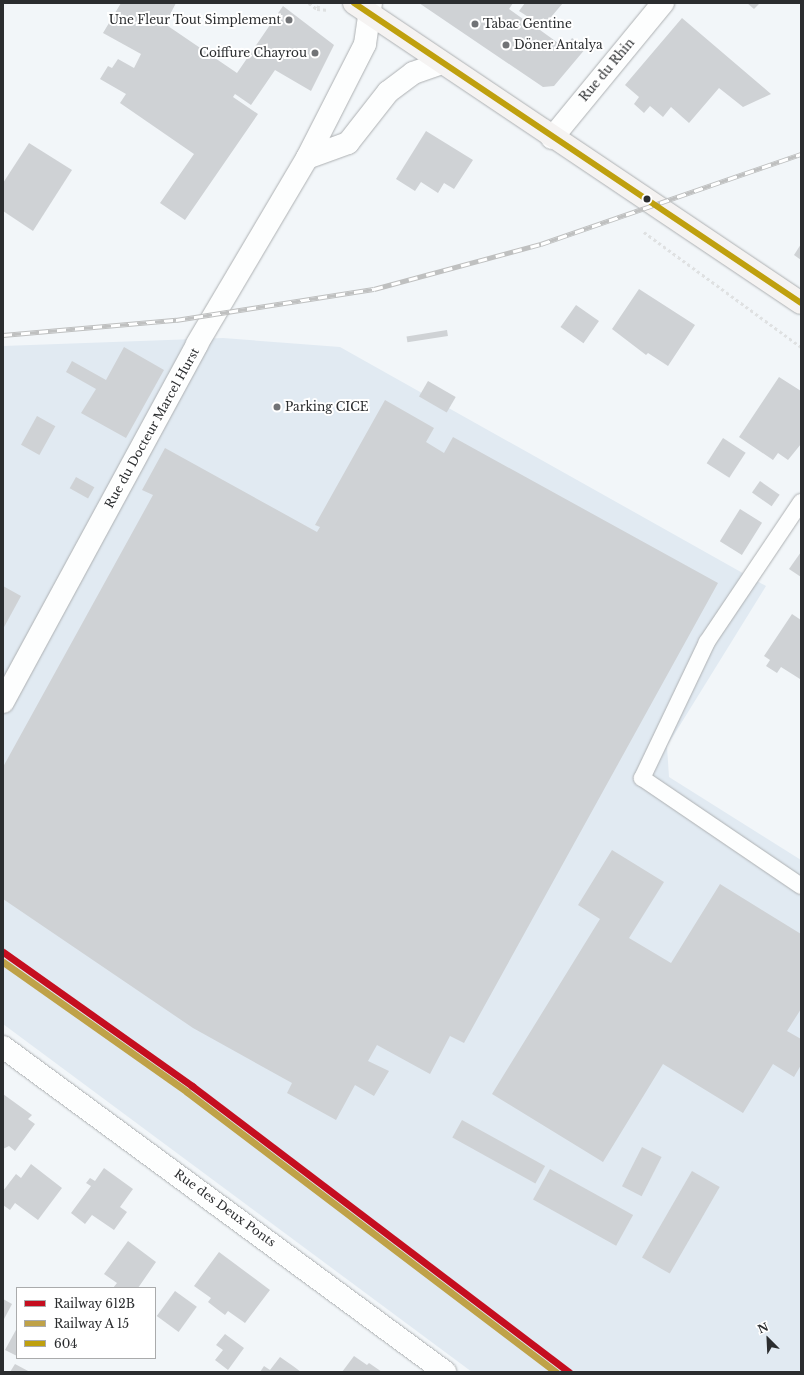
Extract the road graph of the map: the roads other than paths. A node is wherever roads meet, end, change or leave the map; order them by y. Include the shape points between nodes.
1 (663, 3) edge
2 (365, 6) edge
3 (442, 64) junction
4 (552, 138) junction
5 (308, 158) junction
6 (801, 303) edge
7 (801, 502) edge
8 (3, 702) edge
9 (801, 886) edge
10 (3, 1047) edge
11 (445, 1372) edge

1 - 4 street, Rue du Rhin
2 - 3 main road
2 - 5 street, Rue du Docteur Marcel Hurst via 365,44
3 - 4 main road
3 - 5 street via 413,73 388,92 348,143
4 - 6 main road
5 - 8 street, Rue du Docteur Marcel Hurst via 197,344
7 - 9 lane via 707,642 642,778
10 - 11 street, Rue des Deux Ponts

